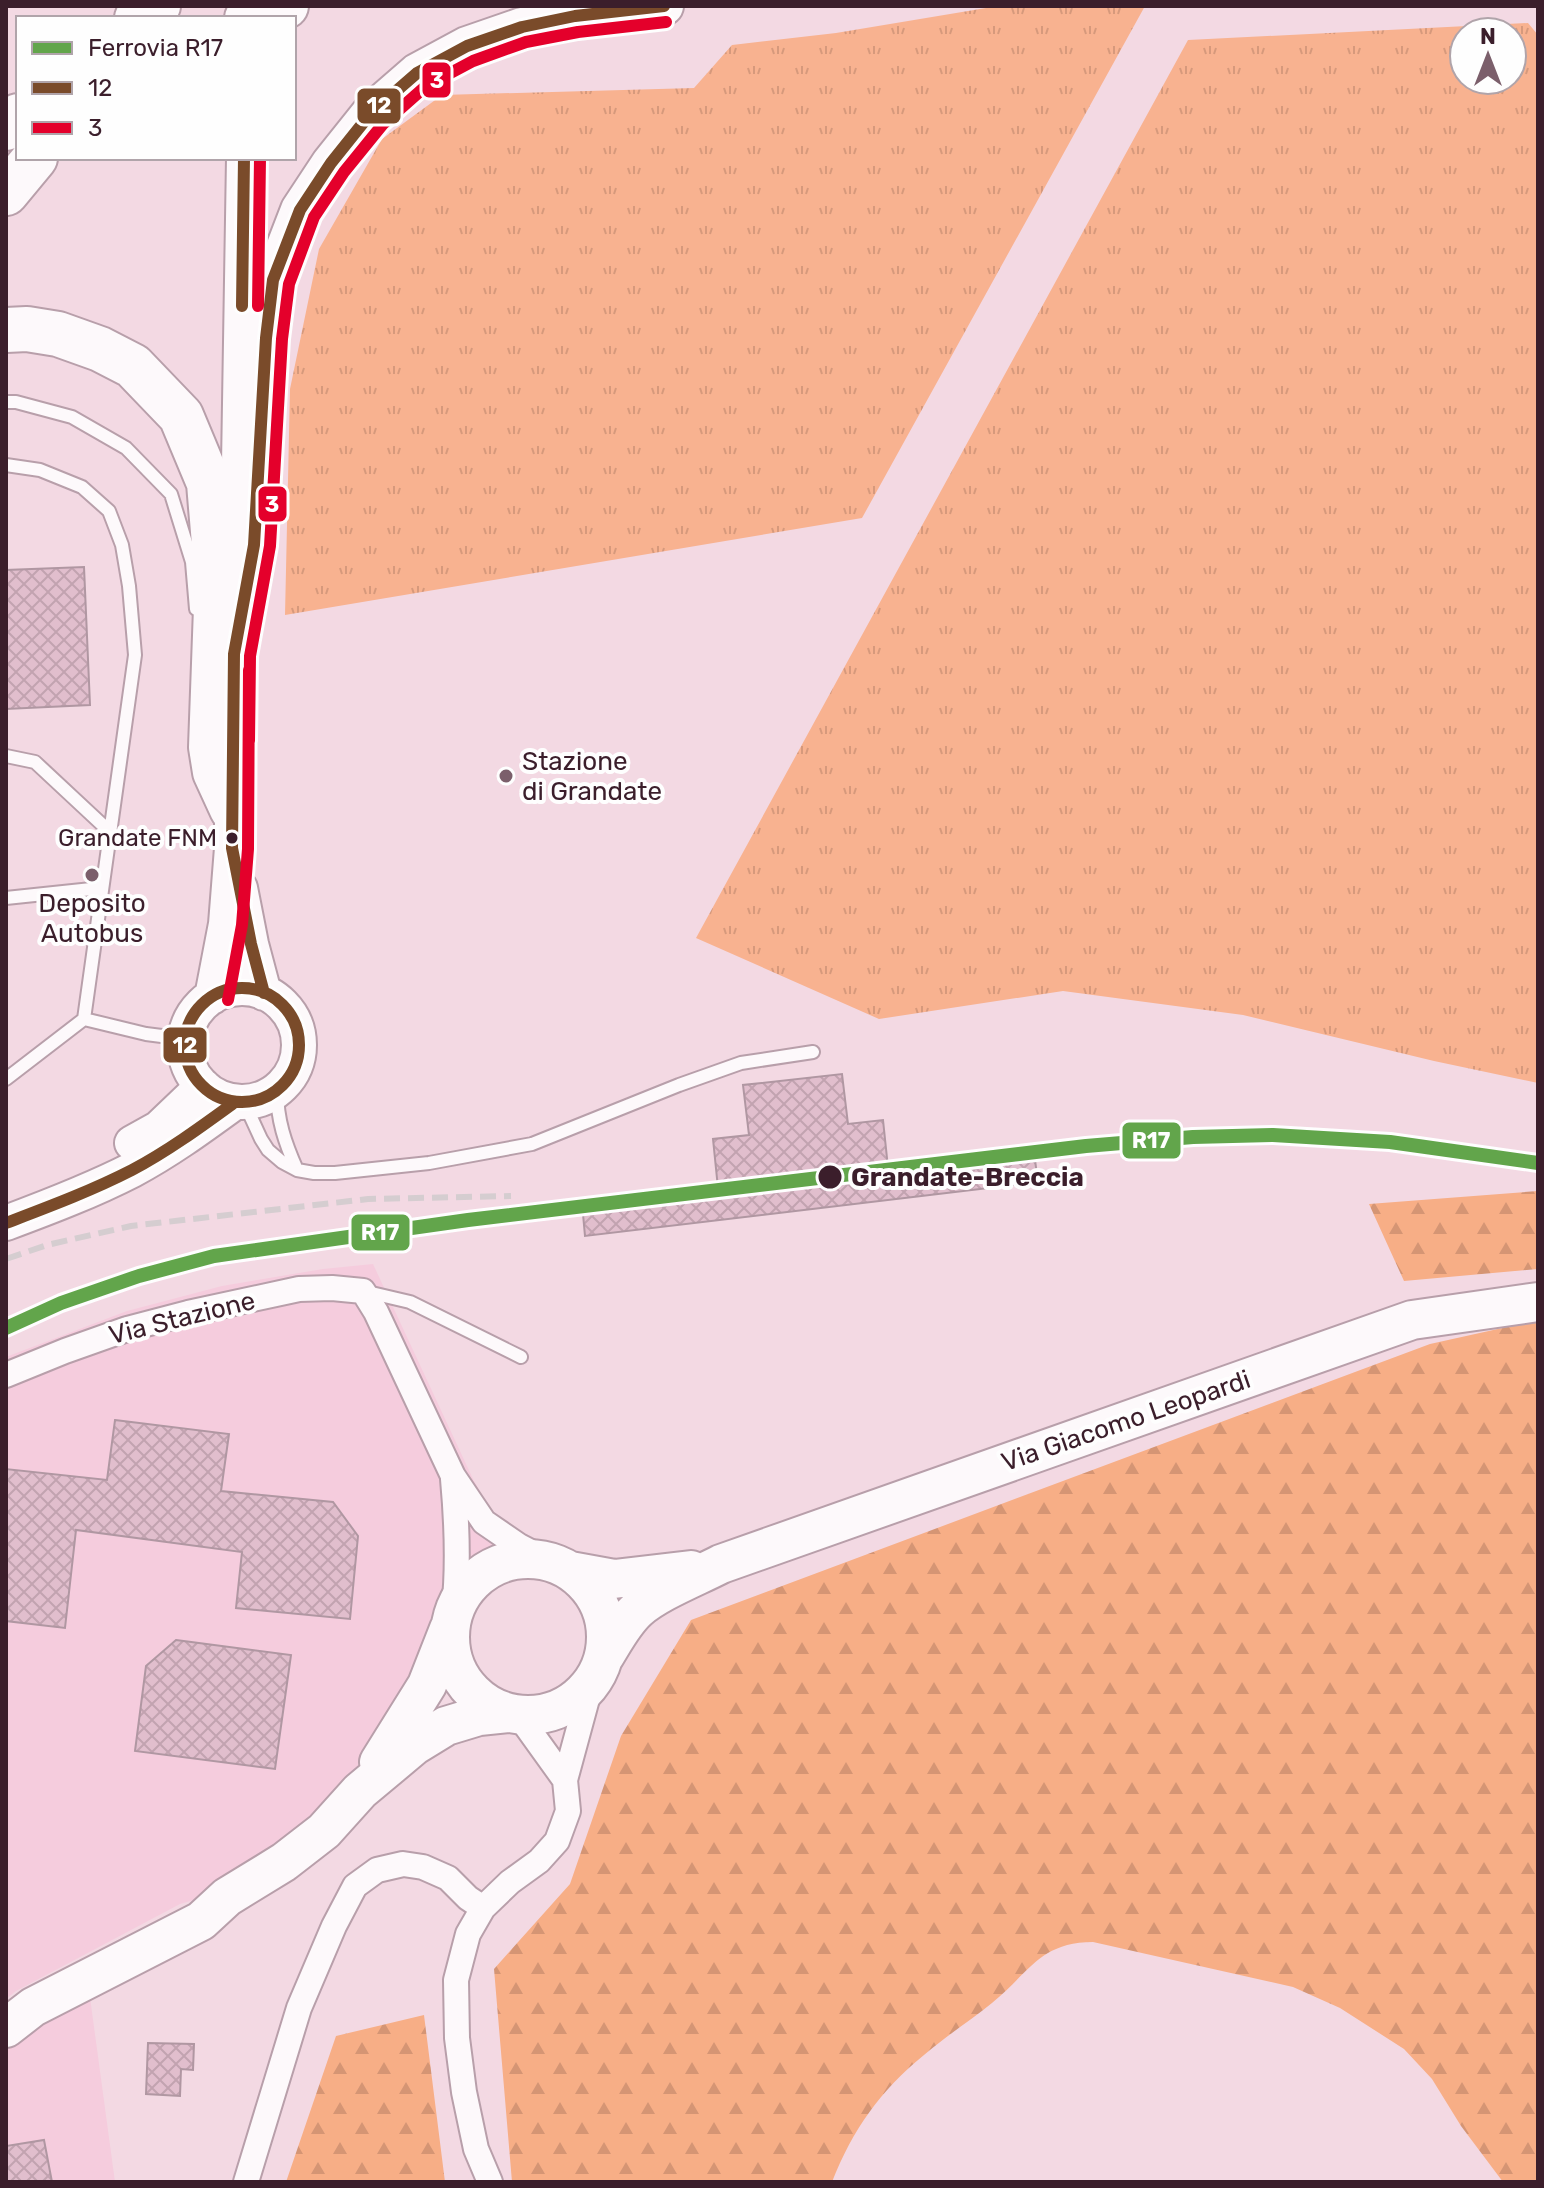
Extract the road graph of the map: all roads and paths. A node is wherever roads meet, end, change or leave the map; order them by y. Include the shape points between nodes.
1 (158, 6) edge
2 (286, 6) edge
3 (664, 6) edge
4 (140, 16) edge
5 (254, 16) edge
6 (33, 160) edge
7 (244, 160) edge
8 (6, 193) edge
9 (6, 330) edge
10 (6, 402) edge
11 (6, 465) edge
12 (197, 618) dead end
13 (217, 657) junction
14 (211, 747) junction
15 (6, 756) edge
16 (232, 829) junction
17 (109, 831) junction
18 (101, 888) junction
19 (6, 898) edge
20 (264, 993) junction
21 (212, 997) junction
22 (84, 1019) junction
23 (185, 1039) junction
24 (813, 1052) dead end
25 (6, 1079) edge
26 (203, 1086) junction
27 (277, 1090) junction
28 (240, 1102) junction
29 (297, 1170) junction
30 (6, 1198) edge
31 (6, 1223) edge
32 (363, 1291) junction
33 (1538, 1302) edge
34 (521, 1357) dead end
35 (6, 1375) edge
36 (453, 1476) junction
37 (721, 1564) junction
38 (560, 1566) junction
39 (452, 1619) junction
40 (598, 1670) junction
41 (514, 1714) junction
42 (565, 1780) junction
43 (360, 1791) junction
44 (227, 1897) junction
45 (483, 1908) junction
46 (6, 2006) edge
47 (6, 2028) edge
48 (246, 2182) edge
49 (490, 2182) edge

1 - 4 highway
2 - 5 highway
3 - 13 main road via 575,16 467,46 417,73 371,113 331,163 300,210 273,280 254,545
6 - 8 highway
7 - 13 street via 237,595
9 - 14 highway via 58,334 100,349 133,366 181,416 209,483 217,580
10 - 12 lane via 72,417 126,448 171,494 192,562
11 - 17 lane via 40,470 82,487 109,511 122,545 135,655
13 - 14 lane
13 - 16 street
14 - 16 highway
15 - 17 lane via 35,762
16 - 20 street
16 - 21 street via 226,924
17 - 18 lane
18 - 19 lane
18 - 22 lane
20 - 21 street via 238,989
20 - 27 street via 279,1001 297,1029 298,1058
21 - 23 street via 199,1008
22 - 23 lane
22 - 25 lane
23 - 26 street via 192,1073
24 - 29 lane via 741,1063 532,1144 429,1163 335,1173
26 - 28 street via 218,1097
26 - 30 street via 159,1128 63,1181
27 - 28 street
27 - 29 lane via 283,1136
28 - 29 lane via 268,1150
28 - 31 street via 134,1169
32 - 34 lane, Via Stazione via 410,1302
32 - 35 street, Via Stazione via 299,1289 204,1309 127,1329
32 - 36 street
33 - 37 main road, Via Giacomo Leopardi via 1412,1320
36 - 38 street via 484,1522
36 - 39 street via 458,1572
37 - 38 main road, Via Giacomo Leopardi via 614,1579
37 - 40 main road, Via Giacomo Leopardi via 637,1610
38 - 39 main road, Via Giacomo Leopardi via 521,1559 497,1564 462,1594
38 - 40 main road via 598,1600 606,1628
39 - 41 main road via 450,1650 469,1689 489,1705
39 - 43 main road, Via Giacomo Leopardi via 427,1685
40 - 41 main road, Via Giacomo Leopardi via 575,1700 555,1711
40 - 42 street
41 - 42 street
41 - 43 main road, Via Giacomo Leopardi via 479,1716 446,1726
42 - 45 street via 568,1811 557,1841
43 - 44 main road, Via Giacomo Leopardi via 324,1831
44 - 46 main road, Via Giacomo Leopardi via 191,1907
44 - 47 main road, Via Giacomo Leopardi via 201,1921 33,2007
45 - 48 street via 448,1878 423,1867 403,1864 377,1870 355,1886 299,2008
45 - 49 street via 468,1934 456,1980 457,2038 476,2149

